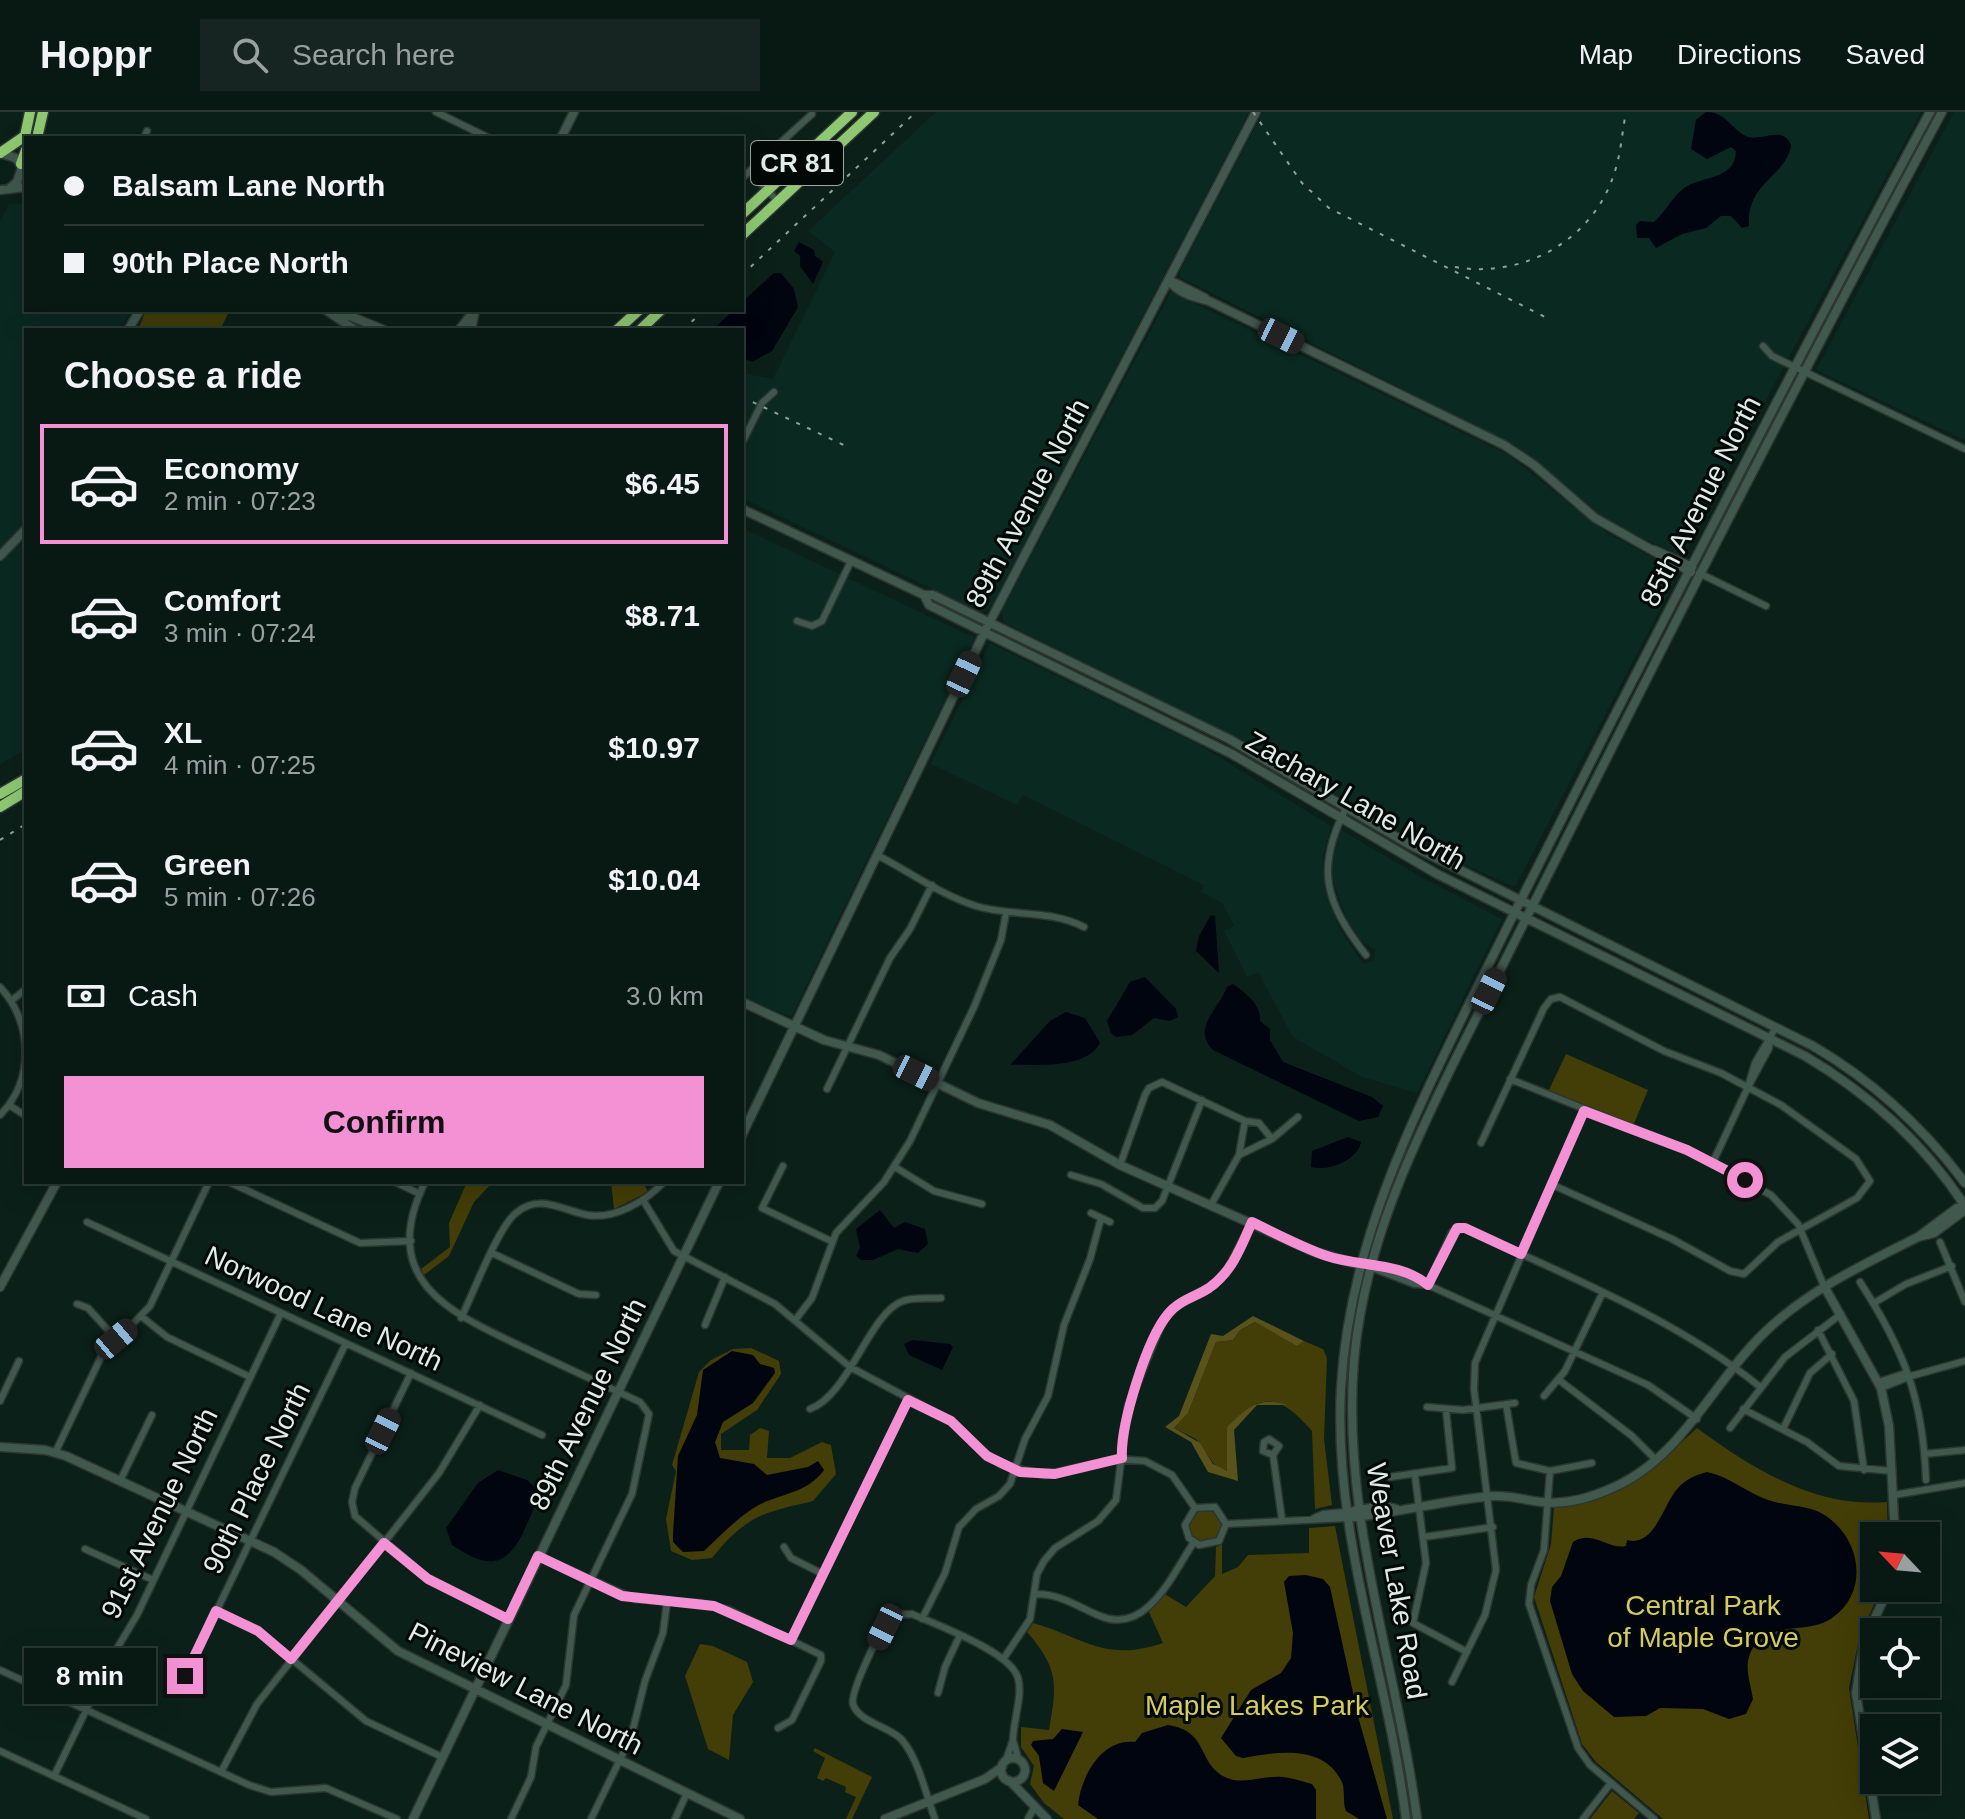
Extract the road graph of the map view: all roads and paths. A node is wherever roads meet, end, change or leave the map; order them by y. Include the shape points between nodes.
1 (30, 112) edge
2 (37, 112) edge
3 (43, 112) edge
4 (436, 112) edge
5 (574, 112) edge
6 (852, 112) edge
7 (874, 112) edge
8 (1256, 112) edge
9 (1930, 112) edge
10 (1942, 112) edge
11 (812, 114) dead end
12 (25, 136) edge
13 (34, 136) edge
14 (35, 136) edge
15 (485, 136) edge
16 (562, 136) edge
17 (24, 137) edge
18 (0, 153) edge
19 (23, 168) edge
20 (750, 171) junction
21 (744, 176) edge
22 (24, 187) edge
23 (4, 191) edge
24 (767, 191) junction
25 (778, 202) junction
26 (744, 212) edge
27 (744, 233) edge
28 (1169, 280) junction
29 (330, 312) edge
30 (333, 312) edge
31 (473, 312) edge
32 (637, 312) edge
33 (659, 312) edge
34 (352, 328) edge
35 (379, 328) edge
36 (460, 328) edge
37 (619, 328) edge
38 (643, 328) edge
39 (1763, 346) dead end
40 (1793, 367) junction
41 (1802, 372) junction
42 (774, 392) dead end
43 (744, 439) edge
44 (1965, 449) edge
45 (744, 510) edge
46 (24, 531) edge
47 (0, 556) edge
48 (851, 561) junction
49 (1689, 569) junction
50 (1699, 573) junction
51 (924, 595) junction
52 (1766, 606) dead end
53 (797, 621) dead end
54 (990, 621) junction
55 (985, 631) junction
56 (24, 780) edge
57 (24, 792) edge
58 (0, 794) edge
59 (0, 807) edge
60 (1346, 808) junction
61 (1341, 818) junction
62 (1377, 839) junction
63 (1421, 850) junction
64 (877, 855) junction
65 (932, 885) junction
66 (1520, 900) junction
67 (1531, 906) junction
68 (1514, 912) junction
69 (1006, 913) junction
70 (1524, 917) junction
71 (1084, 927) dead end
72 (1366, 955) dead end
73 (0, 987) edge
74 (24, 991) edge
75 (11, 1001) junction
76 (744, 1003) edge
77 (794, 1027) junction
78 (1776, 1027) junction
79 (24, 1035) edge
80 (1770, 1038) junction
81 (847, 1047) junction
82 (24, 1068) edge
83 (1510, 1079) junction
84 (937, 1083) junction
85 (1748, 1087) junction
86 (827, 1089) dead end
87 (1202, 1100) junction
88 (9, 1105) junction
89 (1584, 1111) junction
90 (0, 1115) edge
91 (24, 1115) edge
92 (1298, 1117) dead end
93 (1245, 1121) junction
94 (744, 1131) edge
95 (1272, 1139) junction
96 (1481, 1143) dead end
97 (1239, 1155) junction
98 (1713, 1162) junction
99 (1120, 1165) junction
100 (783, 1166) dead end
101 (895, 1167) junction
102 (1071, 1175) dead end
103 (1965, 1183) edge
104 (56, 1184) edge
105 (208, 1184) edge
106 (233, 1184) edge
107 (399, 1184) edge
108 (424, 1184) edge
109 (662, 1184) edge
110 (718, 1184) edge
111 (1169, 1185) junction
112 (1553, 1185) junction
113 (420, 1194) junction
114 (643, 1200) junction
115 (1212, 1203) junction
116 (982, 1204) dead end
117 (1965, 1208) edge
118 (1091, 1213) dead end
119 (1101, 1218) junction
120 (87, 1222) dead end
121 (1110, 1222) dead end
122 (1252, 1222) junction
123 (1800, 1229) junction
124 (411, 1241) junction
125 (831, 1241) junction
126 (1940, 1242) dead end
127 (492, 1253) junction
128 (1521, 1254) junction
129 (683, 1256) junction
130 (171, 1261) junction
131 (1359, 1265) junction
132 (1952, 1266) junction
133 (1370, 1267) junction
134 (725, 1277) junction
135 (1860, 1282) dead end
136 (1428, 1285) junction
137 (1824, 1286) junction
138 (0, 1287) edge
139 (1602, 1294) junction
140 (596, 1295) dead end
141 (941, 1298) dead end
142 (1965, 1302) edge
143 (1874, 1303) junction
144 (77, 1304) dead end
145 (281, 1313) junction
146 (1841, 1314) junction
147 (1494, 1315) junction
148 (142, 1317) junction
149 (461, 1318) junction
150 (796, 1319) junction
151 (705, 1325) dead end
152 (1818, 1330) junction
153 (116, 1339) junction
154 (346, 1343) junction
155 (1575, 1350) junction
156 (1832, 1354) junction
157 (19, 1361) dead end
158 (1965, 1361) edge
159 (1734, 1366) junction
160 (850, 1367) junction
161 (411, 1373) junction
162 (1911, 1376) junction
163 (250, 1377) junction
164 (1559, 1380) junction
165 (1880, 1385) junction
166 (1759, 1386) junction
167 (618, 1392) junction
168 (1544, 1396) dead end
169 (908, 1400) junction
170 (0, 1401) edge
171 (1515, 1403) dead end
172 (1506, 1404) junction
173 (480, 1405) junction
174 (1427, 1407) dead end
175 (1476, 1408) junction
176 (810, 1409) dead end
177 (1743, 1409) junction
178 (1446, 1410) junction
179 (152, 1415) dead end
180 (1697, 1419) junction
181 (1730, 1428) dead end
182 (1783, 1429) junction
183 (542, 1435) dead end
184 (0, 1447) edge
185 (1965, 1450) edge
186 (55, 1453) junction
187 (1925, 1454) junction
188 (1273, 1455) dead end
189 (1122, 1458) junction
190 (1654, 1458) junction
191 (1592, 1463) dead end
192 (1015, 1470) junction
193 (1864, 1470) junction
194 (1550, 1471) junction
195 (1892, 1471) junction
196 (1415, 1476) junction
197 (1390, 1477) dead end
198 (1926, 1480) dead end
199 (120, 1481) junction
200 (1965, 1483) edge
201 (1894, 1495) junction
202 (1489, 1497) junction
203 (1548, 1502) junction
204 (1419, 1506) junction
205 (1195, 1508) junction
206 (184, 1511) junction
207 (1358, 1514) junction
208 (1346, 1515) junction
209 (1282, 1520) junction
210 (1895, 1522) edge
211 (1226, 1524) junction
212 (1493, 1527) junction
213 (1424, 1537) junction
214 (249, 1541) junction
215 (1194, 1542) junction
216 (384, 1543) junction
217 (784, 1547) dead end
218 (85, 1549) dead end
219 (538, 1556) junction
220 (823, 1574) junction
221 (153, 1580) junction
222 (590, 1581) junction
223 (1036, 1594) junction
224 (338, 1601) junction
225 (667, 1602) junction
226 (1882, 1602) edge
227 (216, 1611) junction
228 (508, 1619) junction
229 (922, 1619) junction
230 (959, 1637) junction
231 (791, 1640) junction
232 (1467, 1652) junction
233 (1004, 1658) junction
234 (291, 1659) junction
235 (0, 1670) edge
236 (185, 1676) dead end
237 (1452, 1682) dead end
238 (475, 1687) junction
239 (938, 1693) dead end
240 (86, 1710) junction
241 (547, 1724) junction
242 (778, 1728) dead end
243 (1013, 1740) junction
244 (0, 1751) edge
245 (442, 1757) junction
246 (1018, 1758) junction
247 (620, 1760) junction
248 (1004, 1763) junction
249 (221, 1772) junction
250 (54, 1776) junction
251 (1023, 1777) junction
252 (985, 1779) junction
253 (1008, 1780) junction
254 (1611, 1783) junction
255 (687, 1793) junction
256 (1024, 1796) junction
257 (928, 1801) junction
258 (1034, 1808) junction
259 (124, 1809) junction
260 (1647, 1812) junction
261 (119, 1819) edge
262 (146, 1819) edge
263 (397, 1819) edge
264 (413, 1819) edge
265 (511, 1819) edge
266 (591, 1819) edge
267 (675, 1819) edge
268 (740, 1819) edge
269 (885, 1819) edge
270 (935, 1819) edge
271 (1028, 1819) edge
272 (1047, 1819) edge
273 (1406, 1819) edge
274 (1417, 1819) edge
275 (1583, 1819) edge
276 (1641, 1819) edge
277 (1654, 1819) edge
278 (1876, 1819) edge

1 - 12 highway
2 - 13 highway
3 - 14 highway
4 - 15 street
5 - 16 main road
6 - 24 highway, CR 81
7 - 25 highway, CR 81
8 - 28 main road, 89th Avenue North
9 - 40 main road, 85th Avenue North
10 - 41 main road, 85th Avenue North
11 - 20 street
17 - 18 highway
18 - 19 main road via 12,155
19 - 23 main road via 17,182
20 - 21 street
20 - 24 street
22 - 23 main road
24 - 25 street
24 - 26 highway, CR 81
25 - 27 highway, CR 81
28 - 49 main road via 1504,445 1595,518
28 - 54 main road, 89th Avenue North
29 - 34 main road
30 - 35 main road
31 - 36 main road
32 - 37 highway
33 - 38 highway
39 - 40 street
40 - 41 street
40 - 49 main road, 85th Avenue North
41 - 44 street
41 - 50 main road, 85th Avenue North
42 - 43 street via 762,403
45 - 48 main road, Zachary Lane North
46 - 47 main road
48 - 51 main road, Zachary Lane North
48 - 53 street via 822,621 812,626
49 - 50 main road
49 - 66 main road, 85th Avenue North
50 - 52 street
50 - 67 main road, 85th Avenue North
51 - 54 main road, Zachary Lane North
51 - 55 main road, Zachary Lane North via 929,605
54 - 55 main road, 89th Avenue North
54 - 60 main road, Zachary Lane North via 1229,739
55 - 61 main road, Zachary Lane North via 1232,754
55 - 64 main road, 89th Avenue North
56 - 58 highway
57 - 59 highway
60 - 61 street
60 - 63 main road, Zachary Lane North
61 - 62 main road, Zachary Lane North
61 - 72 street via 1329,846 1329,887 1342,923
62 - 63 main road via 1414,854
62 - 68 main road, Zachary Lane North
63 - 66 main road, Zachary Lane North
64 - 65 street
64 - 77 main road, 89th Avenue North
65 - 69 street via 973,905
65 - 81 street
66 - 67 main road, Zachary Lane North
66 - 68 main road, 85th Avenue North
67 - 70 main road, Weaver Lake Road
67 - 78 main road, Zachary Lane North
68 - 70 main road, Zachary Lane North
68 - 131 main road, Weaver Lake Road via 1390,1170
69 - 71 street via 1051,914
69 - 84 street via 974,1007
70 - 80 main road, Zachary Lane North
70 - 133 main road, Weaver Lake Road via 1401,1172
73 - 75 street
74 - 75 street
75 - 79 street
76 - 77 main road
77 - 81 main road
77 - 94 main road, 89th Avenue North
78 - 80 street
78 - 103 main road, Zachary Lane North via 1836,1060 1883,1095 1933,1142
80 - 85 street
80 - 117 main road, Zachary Lane North via 1880,1108 1921,1148
81 - 84 main road via 879,1055
81 - 86 street
82 - 88 street
83 - 85 street via 1553,997 1566,998 1664,1051
83 - 89 street
83 - 96 street
84 - 99 main road via 1065,1131
84 - 101 street
85 - 98 street
85 - 123 street via 1856,1159 1870,1181 1857,1198
87 - 93 street
87 - 99 street via 1162,1082 1149,1088
87 - 111 street
88 - 90 street
88 - 91 street
89 - 98 street
89 - 112 street
92 - 95 street
93 - 95 street via 1259,1123
93 - 97 street
95 - 97 street
97 - 115 street
98 - 123 street via 1781,1201
99 - 111 main road
100 - 125 street via 762,1208
101 - 116 street via 934,1191
101 - 125 street
102 - 111 street via 1149,1209 1159,1205
104 - 138 main road
105 - 130 street
106 - 124 street via 360,1243
107 - 113 street
108 - 113 street
109 - 114 street
110 - 129 main road, 89th Avenue North
111 - 115 main road
112 - 123 street via 1744,1274
112 - 128 street
113 - 124 street
114 - 127 street via 598,1216 549,1203 531,1204 509,1219
114 - 129 street via 667,1246
115 - 122 main road
117 - 137 main road
118 - 119 street
119 - 121 street
119 - 192 street via 1064,1325 1048,1396
120 - 130 street, Norwood Lane North
122 - 131 main road via 1315,1252
122 - 189 street via 1225,1274 1163,1320 1128,1406
123 - 137 street
124 - 149 street via 425,1285
125 - 150 street via 812,1298
126 - 132 street
127 - 140 street via 579,1294
127 - 149 street
128 - 136 street via 1457,1228
128 - 139 street
128 - 147 street
129 - 134 street
129 - 167 main road, 89th Avenue North
130 - 145 street, Norwood Lane North
130 - 148 street
131 - 133 main road
131 - 208 main road, Weaver Lake Road via 1342,1386
132 - 142 street
132 - 143 street
133 - 136 street
133 - 207 main road, Weaver Lake Road via 1353,1384
134 - 150 street
134 - 151 street
135 - 143 street
136 - 147 street
137 - 146 main road
137 - 159 main road via 1763,1334
139 - 155 street
139 - 159 street
141 - 160 street via 892,1307
143 - 162 street
144 - 153 street via 88,1308
145 - 154 street, Norwood Lane North
145 - 163 street, 91st Avenue North
146 - 152 street
146 - 165 main road
147 - 155 street
147 - 175 street via 1474,1367
148 - 153 street
148 - 163 street via 167,1337
149 - 167 street
150 - 160 street
152 - 156 street
152 - 166 street
153 - 186 street via 101,1357
154 - 161 street, Norwood Lane North
154 - 214 street, 90th Place North
155 - 164 street
155 - 180 street via 1656,1389
156 - 182 street via 1810,1373
156 - 193 street via 1854,1401
157 - 170 street
158 - 162 street
159 - 166 street
159 - 180 main road
160 - 169 street
160 - 176 street via 825,1400
161 - 173 street, Norwood Lane North
161 - 216 street via 353,1495 355,1516
162 - 165 street
162 - 187 street
163 - 206 street, 91st Avenue North
164 - 168 street
164 - 190 street
165 - 195 main road
166 - 177 street
167 - 219 main road, 89th Avenue North
167 - 222 street via 644,1405 649,1419 632,1494
169 - 192 street via 951,1421 987,1456
169 - 220 street
171 - 172 street
172 - 175 street
172 - 194 street via 1516,1463
173 - 183 street, Norwood Lane North
173 - 216 street via 454,1451
174 - 178 street
175 - 178 street
175 - 202 street
177 - 181 street
177 - 182 street
178 - 196 street via 1452,1468
179 - 199 street
180 - 190 main road
182 - 193 street via 1833,1464
184 - 186 main road, Pineview Lane North
185 - 187 street
186 - 199 main road, Pineview Lane North
187 - 198 street
188 - 209 street
189 - 192 street via 1055,1474
189 - 205 street via 1160,1466
189 - 223 street via 1116,1500 1098,1521 1048,1555 1037,1574
190 - 203 main road via 1612,1488 1578,1500
191 - 194 street
192 - 229 street via 1005,1491 969,1514 959,1527 945,1573
193 - 195 street
194 - 203 street
195 - 201 main road
196 - 197 street
196 - 204 street
199 - 206 main road, Pineview Lane North
200 - 201 street
201 - 210 main road
202 - 203 main road
202 - 204 main road
202 - 212 street
203 - 254 street via 1544,1550 1529,1604 1573,1739 1590,1765
204 - 207 main road
204 - 213 street
205 - 211 street via 1215,1507
205 - 215 street via 1185,1525
206 - 214 main road, Pineview Lane North
206 - 221 street, 91st Avenue North
207 - 208 main road
207 - 274 main road, Weaver Lake Road
208 - 209 street
208 - 273 main road, Weaver Lake Road
209 - 211 street
211 - 215 street via 1219,1541 1204,1546
212 - 213 street
212 - 232 street via 1495,1580
213 - 232 street via 1425,1578 1414,1627
214 - 224 main road, Pineview Lane North via 288,1561
214 - 227 street, 90th Place North
215 - 223 street via 1144,1612 1125,1620 1111,1620 1058,1596
216 - 224 street
216 - 228 street via 428,1579
217 - 220 street via 791,1558
218 - 221 street
219 - 222 street
219 - 228 main road, 89th Avenue North
220 - 231 street
221 - 240 street, 91st Avenue North
222 - 225 street via 635,1599
222 - 241 street via 572,1622 566,1685
223 - 233 street via 1030,1619
224 - 234 street
224 - 238 main road, Pineview Lane North via 398,1651
225 - 231 street via 729,1610
225 - 247 street via 663,1633
226 - 278 main road via 1864,1641 1856,1693
227 - 234 street via 258,1631
227 - 236 street, 90th Place North
228 - 238 main road, 89th Avenue North
229 - 230 street
229 - 257 street via 904,1614 889,1621 855,1689 853,1704 903,1740
230 - 233 street
230 - 239 street
231 - 242 street via 821,1655 821,1661 792,1720
232 - 237 street
233 - 243 street via 1019,1687
234 - 245 street via 366,1721
234 - 249 street via 252,1712
235 - 240 street
238 - 241 main road, Pineview Lane North
238 - 245 main road, 89th Avenue North
240 - 249 street
240 - 250 street, 91st Avenue North
241 - 247 main road, Pineview Lane North
241 - 265 street
243 - 246 street
243 - 248 street
244 - 250 street
245 - 264 main road, 89th Avenue North
246 - 248 main road
246 - 251 main road via 1025,1766
247 - 255 main road, Pineview Lane North
247 - 266 street
248 - 252 main road
248 - 253 main road
249 - 263 street via 271,1792 335,1790
250 - 259 street
251 - 253 main road
251 - 256 main road
252 - 253 main road
252 - 257 main road
253 - 256 main road
254 - 260 street
254 - 275 street
255 - 267 street
255 - 268 main road, Pineview Lane North
256 - 258 main road
257 - 269 main road
257 - 270 street
258 - 271 street
258 - 272 main road
259 - 261 street
259 - 262 street
260 - 276 street
260 - 277 street

